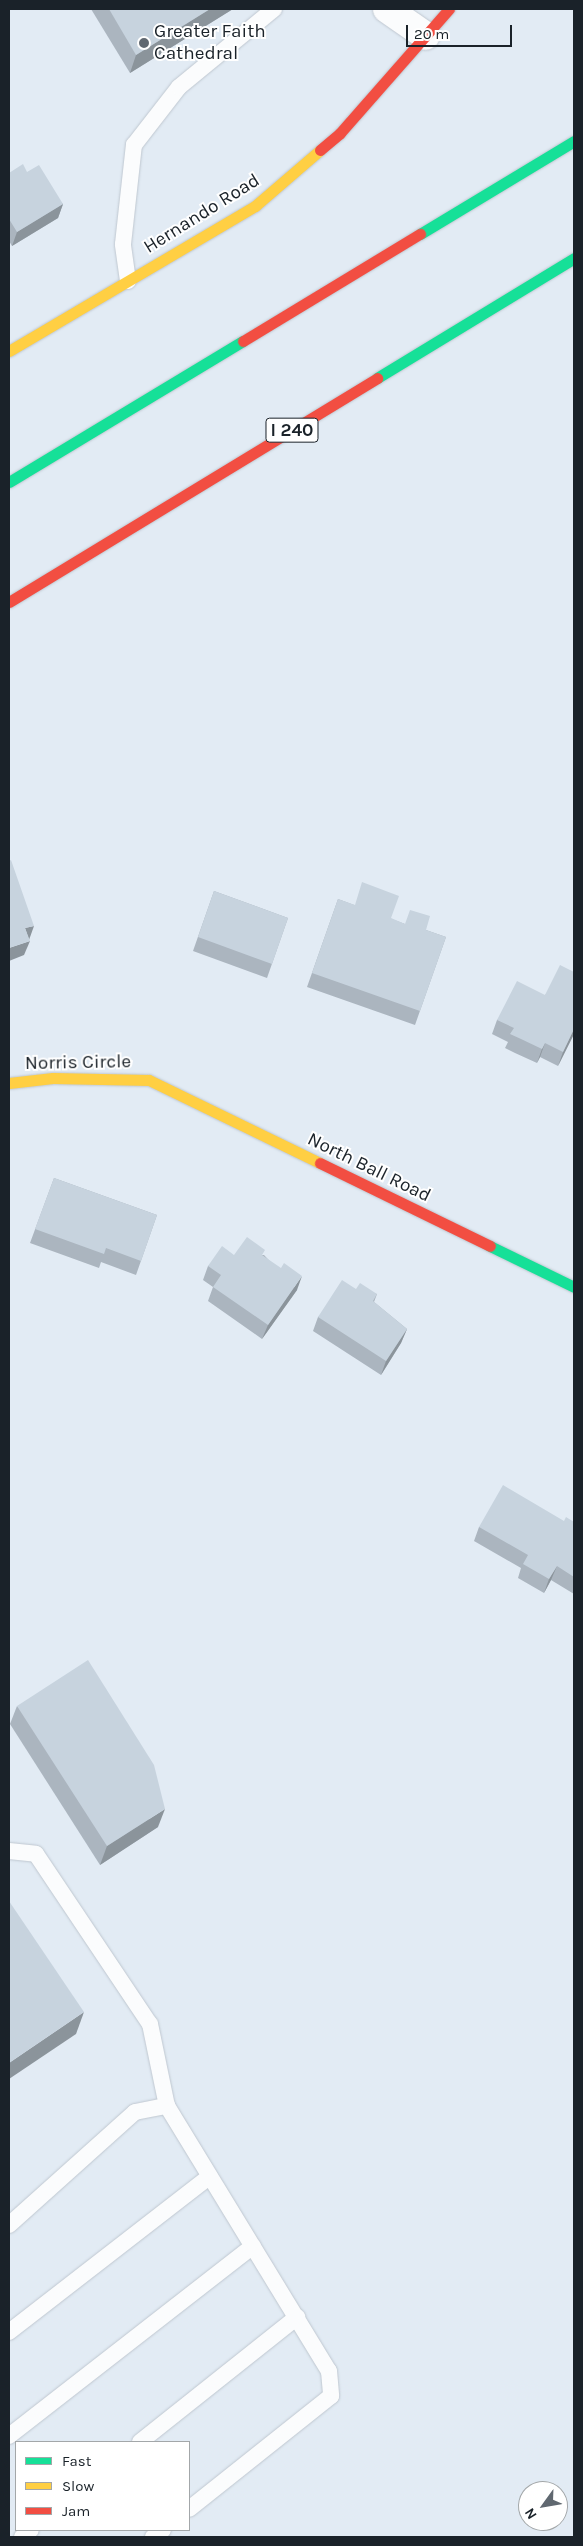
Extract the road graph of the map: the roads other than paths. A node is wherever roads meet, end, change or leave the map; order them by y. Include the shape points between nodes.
1 (274, 9) edge
2 (387, 9) edge
3 (449, 9) edge
4 (426, 36) junction
5 (574, 141) edge
6 (574, 258) edge
7 (128, 281) junction
8 (9, 351) edge
9 (9, 482) edge
10 (9, 602) edge
11 (149, 1080) joint
12 (9, 1082) edge
13 (574, 1287) edge
14 (9, 1851) edge
15 (167, 2106) junction
16 (210, 2176) junction
17 (9, 2225) edge
18 (253, 2246) junction
19 (296, 2317) junction
20 (9, 2332) edge
21 (9, 2436) edge
22 (141, 2441) edge
23 (190, 2508) edge

1 - 7 lane via 179,87 134,145 123,244
2 - 4 street
3 - 4 main road, Hernando Road
4 - 7 main road, Hernando Road via 340,133 255,206
5 - 9 main road
6 - 10 main road, I 240
7 - 8 main road, Hernando Road
11 - 12 main road, Norris Circle via 53,1078
11 - 13 main road, North Ball Road
14 - 15 lane via 36,1854 150,2024
15 - 16 lane
15 - 17 lane via 135,2112
16 - 18 lane
16 - 20 lane
18 - 19 lane
18 - 21 lane
19 - 22 lane
19 - 23 lane via 329,2371 331,2396

